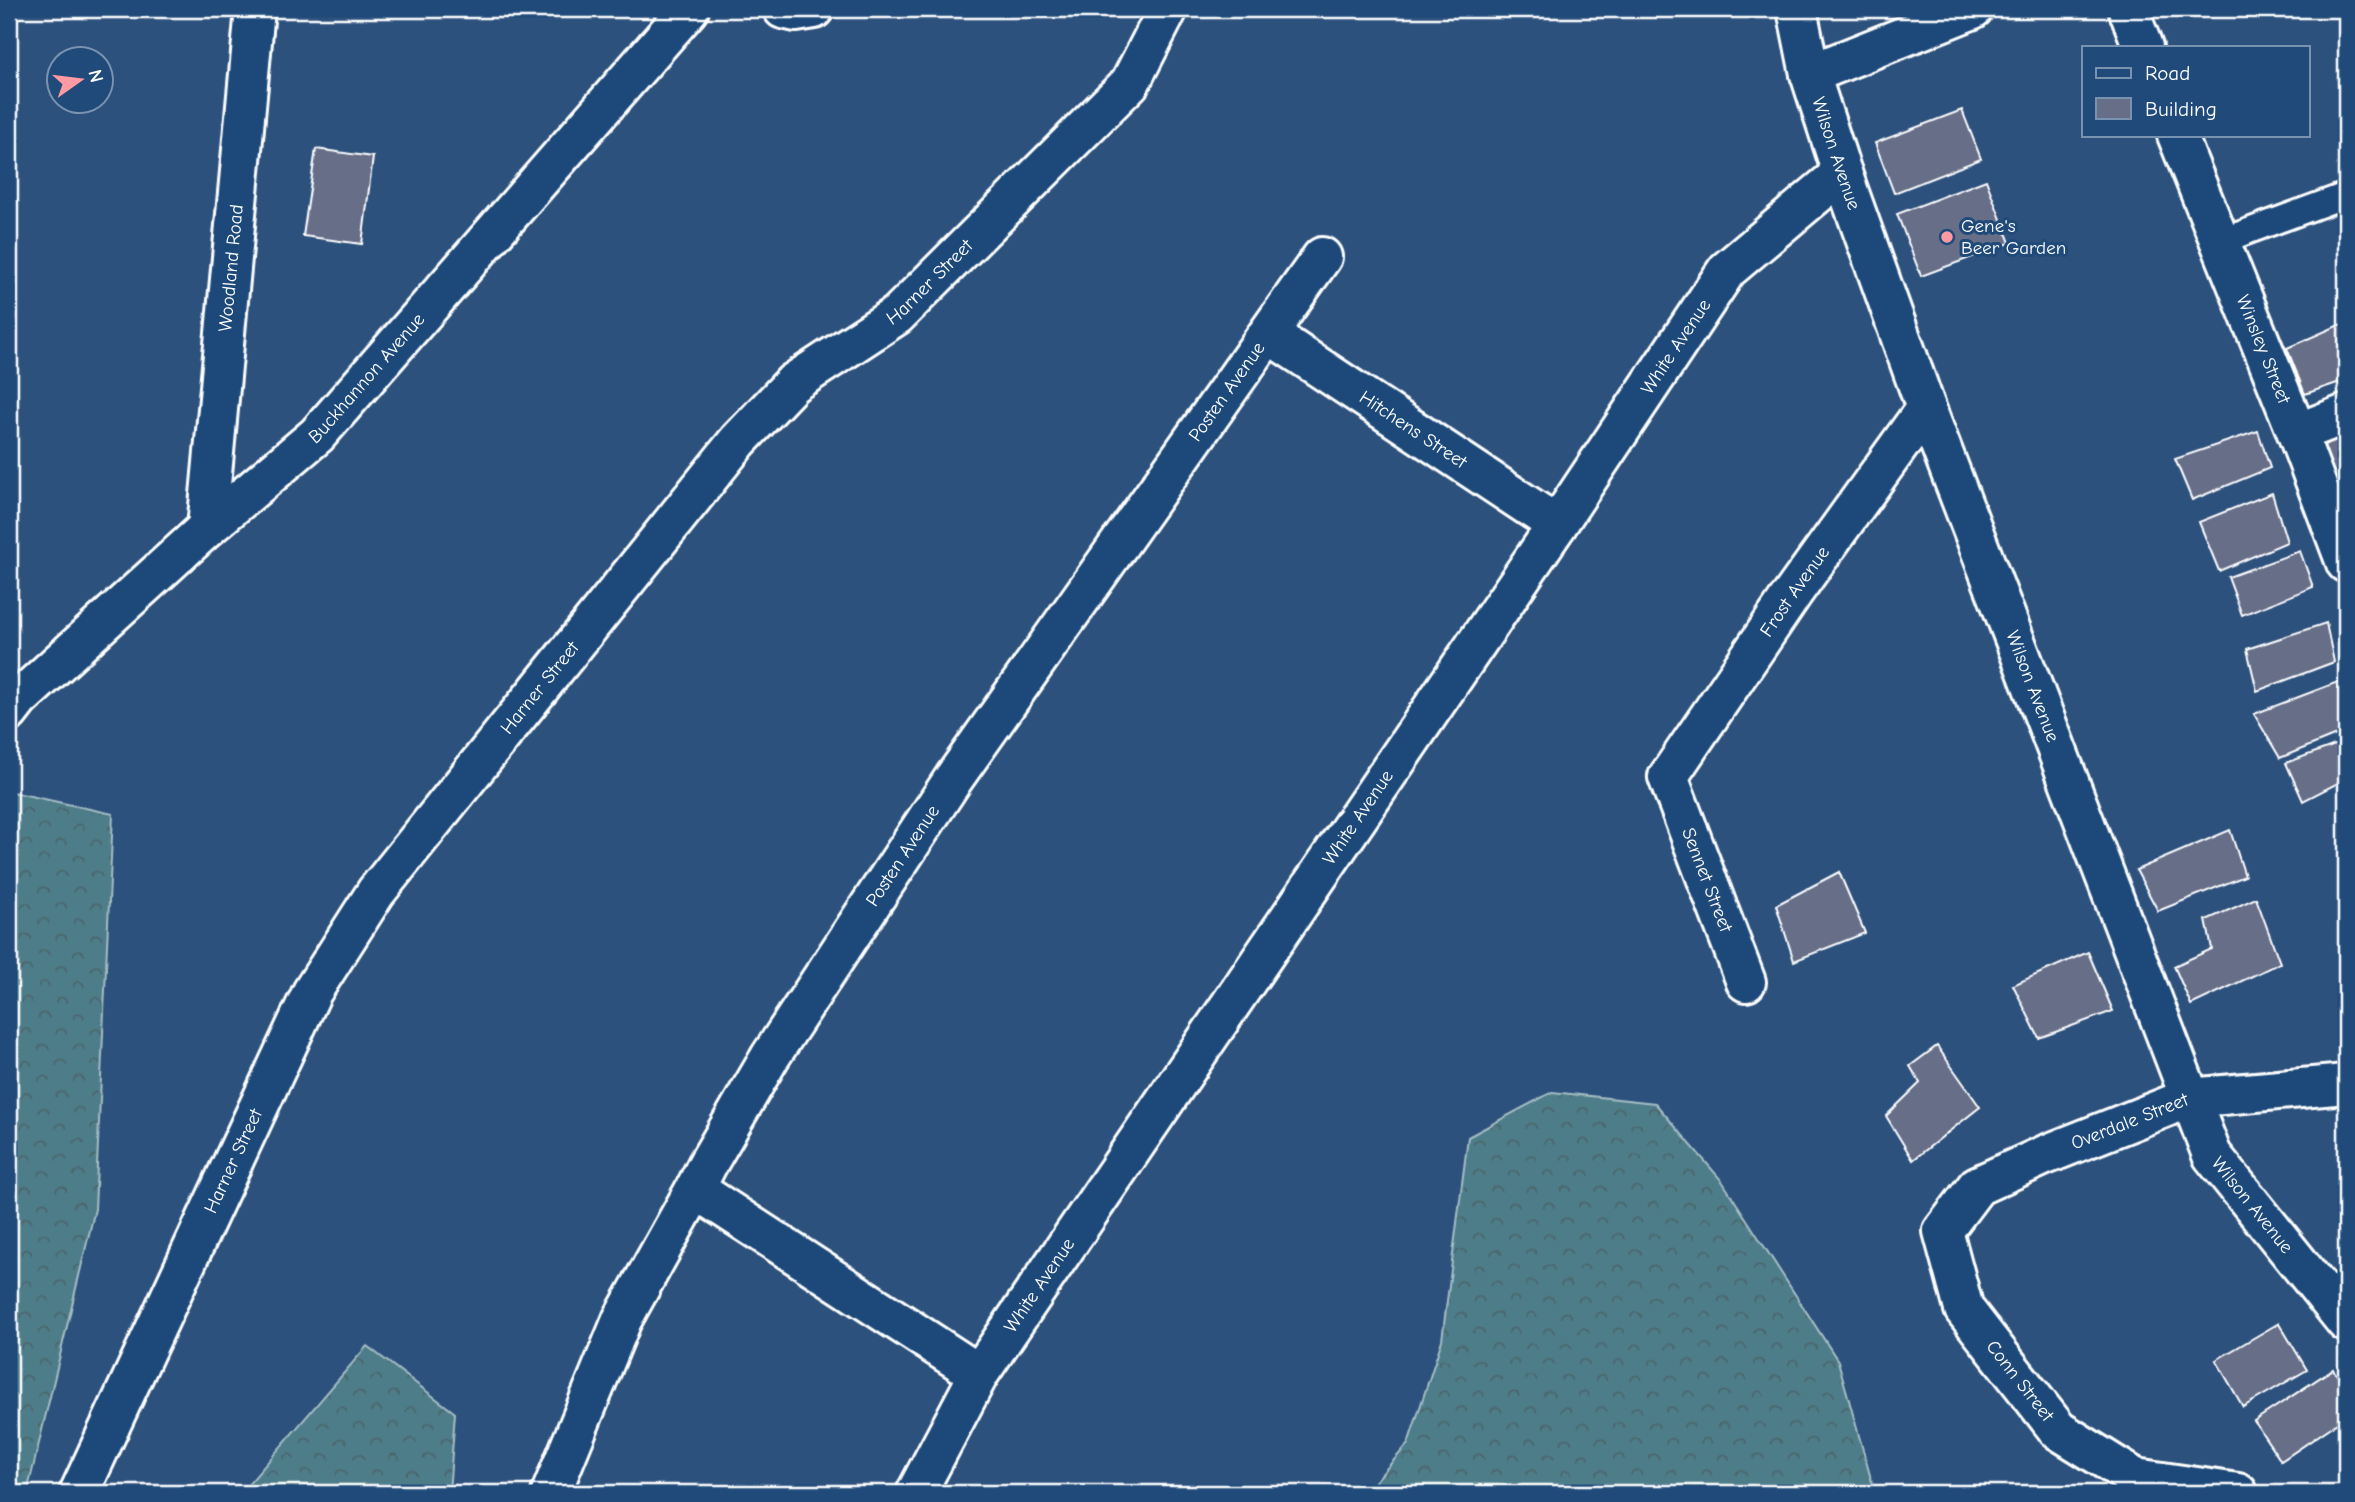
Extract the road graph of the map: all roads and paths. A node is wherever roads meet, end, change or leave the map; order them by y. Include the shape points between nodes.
1 (255, 9) edge
2 (689, 9) edge
3 (783, 9) edge
4 (814, 9) edge
5 (1168, 9) edge
6 (1797, 9) edge
7 (1973, 9) edge
8 (2128, 9) edge
9 (2143, 46) edge
10 (1810, 74) junction
11 (2177, 136) edge
12 (1842, 173) junction
13 (2346, 195) edge
14 (2219, 242) junction
15 (1322, 257) dead end
16 (1269, 334) junction
17 (1926, 408) junction
18 (2346, 414) edge
19 (2297, 433) junction
20 (1557, 524) junction
21 (207, 528) junction
22 (2346, 563) edge
23 (9, 712) edge
24 (1668, 777) joint
25 (1746, 982) dead end
26 (2346, 1084) edge
27 (2189, 1098) junction
28 (695, 1189) junction
29 (1943, 1231) joint
30 (2346, 1322) edge
31 (979, 1374) junction
32 (79, 1493) edge
33 (551, 1493) edge
34 (916, 1493) edge
35 (2238, 1493) edge

1 - 21 street, Woodland Road
2 - 21 street, Buckhannon Avenue via 317,435
3 - 4 street
5 - 32 street, Harner Street via 1130,83 897,315 793,383 738,441 376,892 312,992
6 - 10 street, Wilson Avenue
7 - 10 street
8 - 9 street
10 - 12 street, Wilson Avenue
11 - 14 street, Winsley Street
12 - 17 street, Wilson Avenue
12 - 20 street, White Avenue via 1727,270
13 - 14 lane
14 - 19 street, Winsley Street
15 - 16 street, Posten Avenue
16 - 20 street, Hitchens Street
16 - 28 street, Posten Avenue via 954,778 770,1057
17 - 24 street, Frost Avenue
17 - 27 street, Wilson Avenue
18 - 19 street
19 - 22 street, Winsley Street
20 - 31 street, White Avenue
21 - 23 street, Buckhannon Avenue
24 - 25 street, Sennet Street
26 - 27 street, Overdale Street
27 - 29 street, Overdale Street via 1978,1186
27 - 30 street, Wilson Avenue via 2212,1155
28 - 31 street
28 - 33 street, Posten Avenue via 622,1320
29 - 35 street, Conn Street via 1964,1308 2058,1430 2135,1478
31 - 34 street, White Avenue

